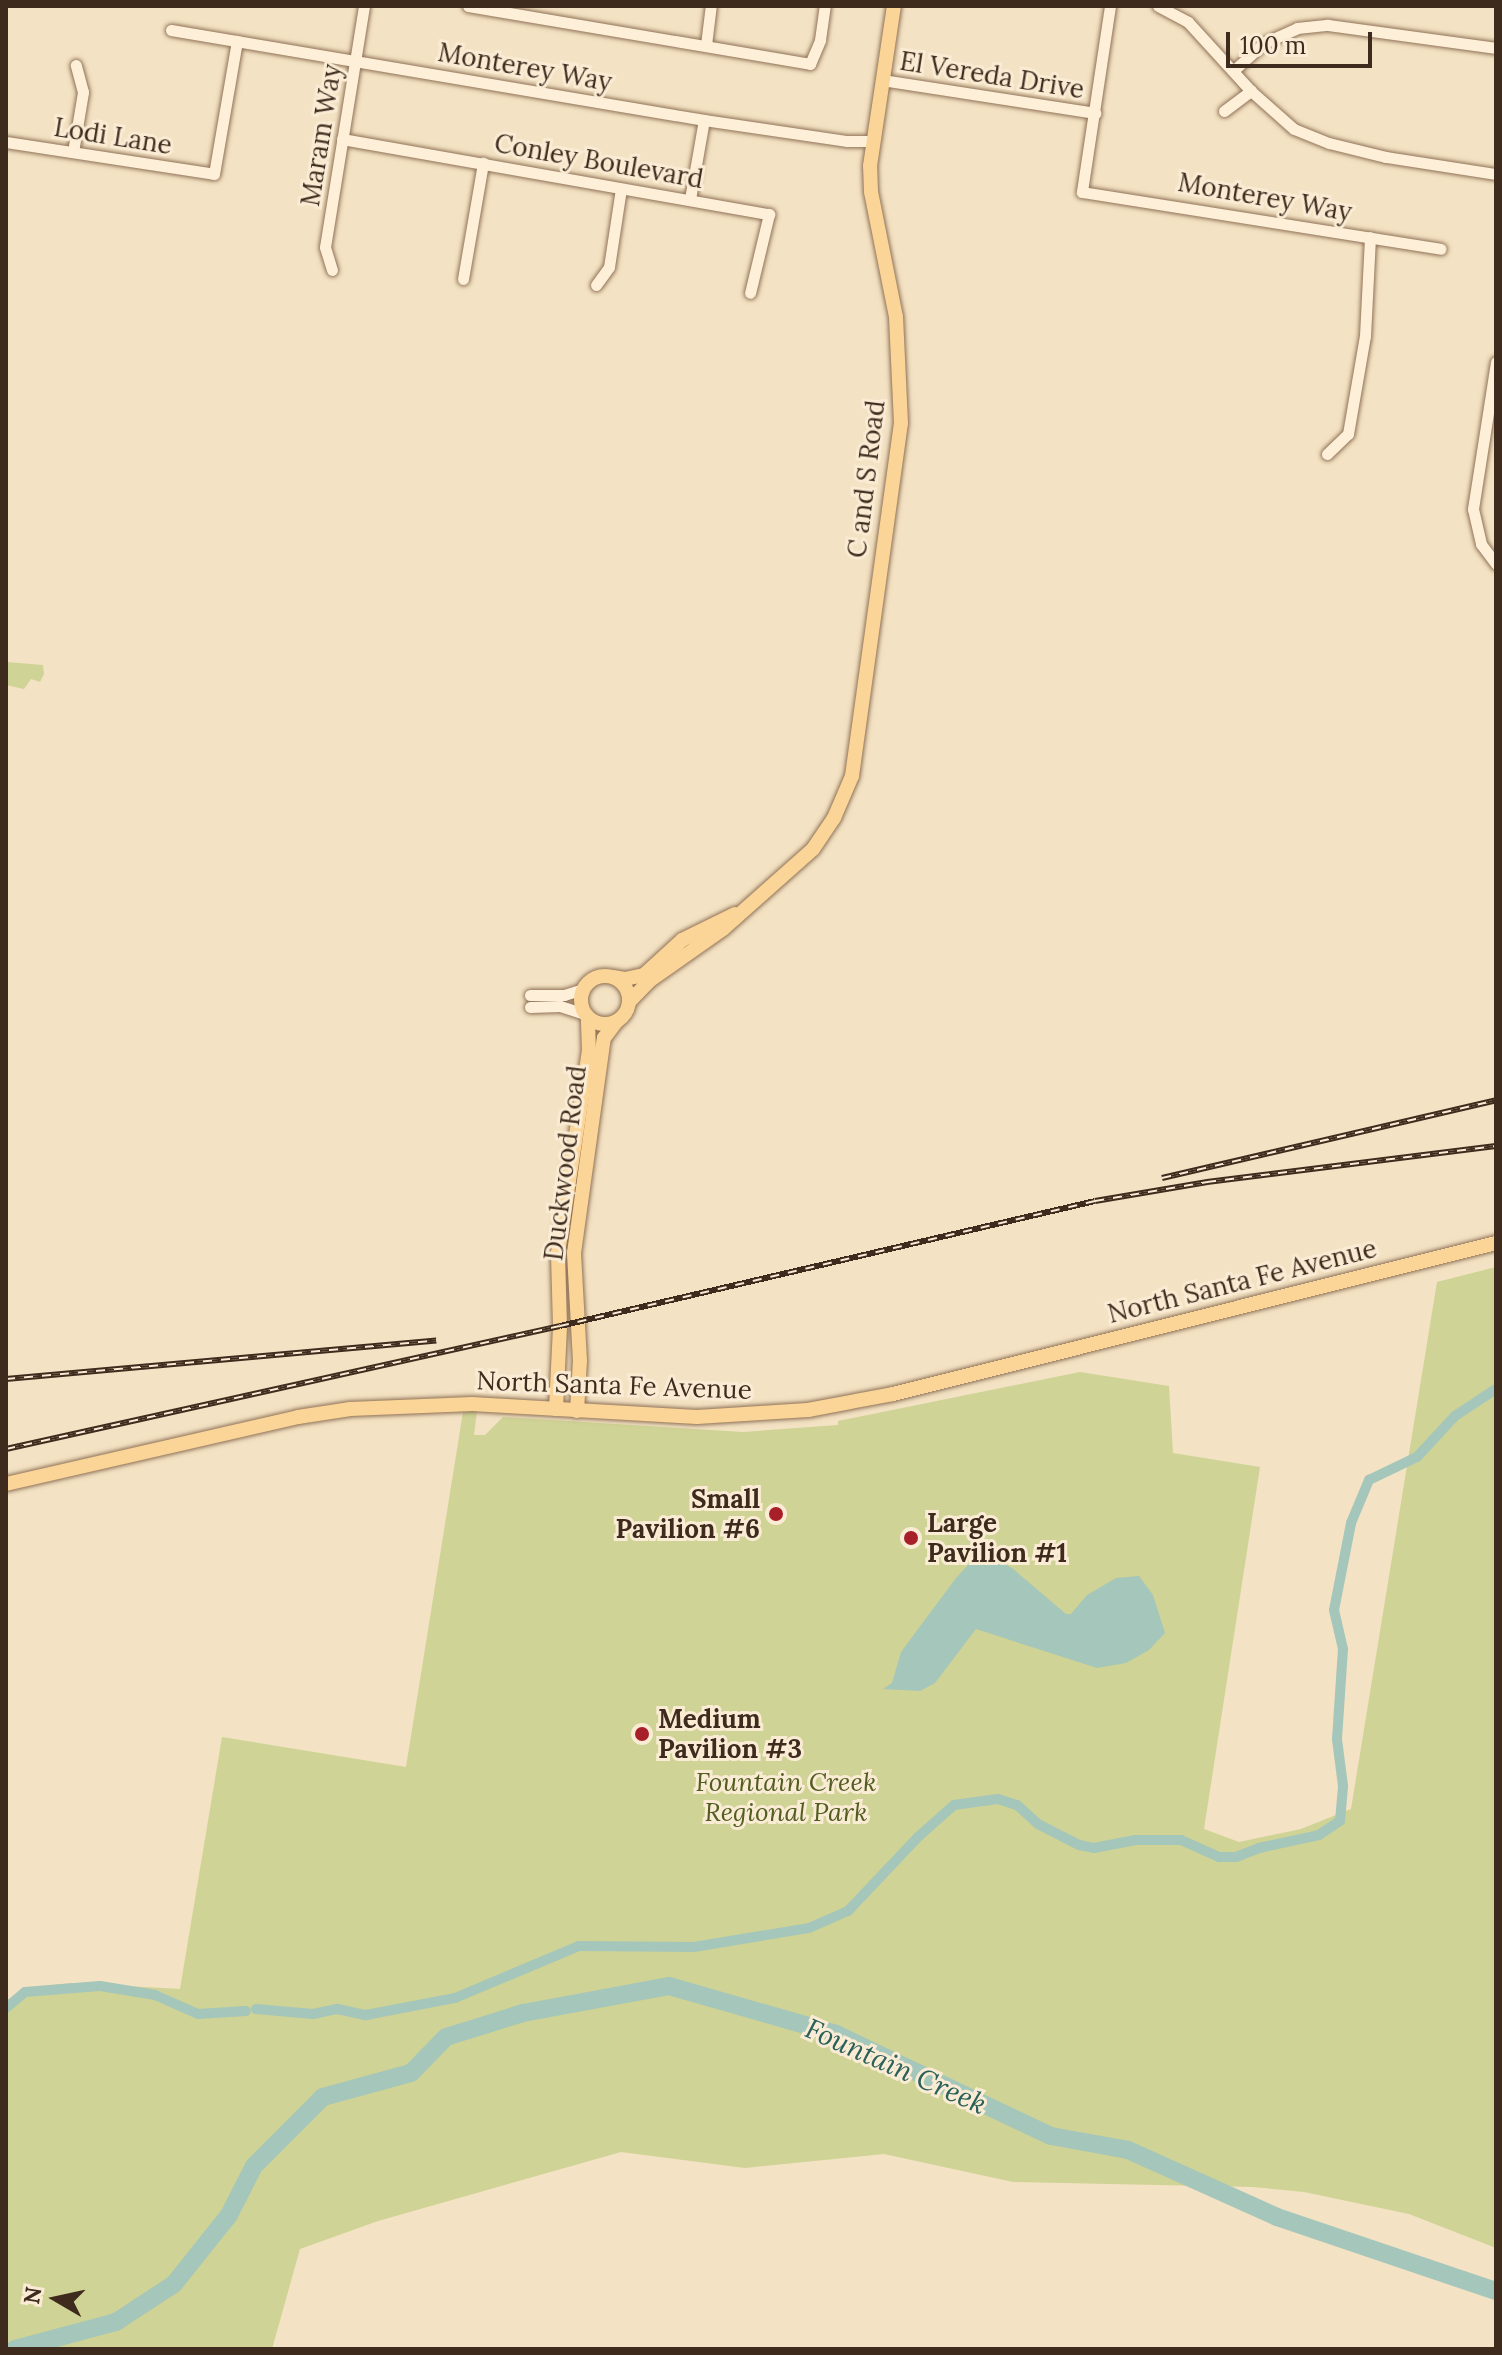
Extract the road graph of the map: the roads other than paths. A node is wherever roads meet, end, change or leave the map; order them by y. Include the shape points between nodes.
1 (364, 6) edge
2 (468, 6) edge
3 (711, 6) edge
4 (825, 6) edge
5 (894, 6) edge
6 (1110, 6) edge
7 (1158, 6) edge
8 (171, 30) dead end
9 (237, 41) junction
10 (706, 45) junction
11 (1496, 48) edge
12 (355, 60) junction
13 (76, 65) dead end
14 (1234, 70) junction
15 (882, 80) junction
16 (1251, 91) junction
17 (1224, 111) dead end
18 (1095, 113) junction
19 (704, 120) junction
20 (342, 139) junction
21 (873, 141) junction
22 (6, 142) edge
23 (73, 152) junction
24 (483, 163) junction
25 (1496, 174) edge
26 (621, 189) junction
27 (690, 199) junction
28 (1370, 237) junction
29 (1440, 249) dead end
30 (332, 270) dead end
31 (463, 279) dead end
32 (596, 285) dead end
33 (750, 293) dead end
34 (1496, 362) edge
35 (1327, 454) dead end
36 (1496, 564) edge
37 (735, 914) junction
38 (613, 977) junction
39 (584, 989) junction
40 (629, 1002) junction
41 (586, 1015) junction
42 (617, 1021) junction
43 (1496, 1243) edge
44 (556, 1409) junction
45 (577, 1411) junction
46 (6, 1484) edge

1 - 12 street, Maram Way
2 - 10 street
3 - 10 street
4 - 10 street via 810,64
5 - 15 main road, C and S Road
6 - 18 street
7 - 14 street via 1188,22
8 - 9 street, Monterey Way
9 - 12 street, Monterey Way
9 - 23 street, Lodi Lane via 214,174
11 - 14 street via 1328,25 1297,28 1264,43
12 - 19 street, Monterey Way
12 - 20 street, Maram Way
13 - 23 street via 83,92
14 - 16 street
15 - 18 street, El Vereda Drive
15 - 21 main road, C and S Road
16 - 17 street
16 - 25 street via 1294,129 1329,143
18 - 28 street, Monterey Way via 1082,192
19 - 21 street, Monterey Way
19 - 27 street
20 - 24 street, Conley Boulevard
20 - 30 street, Maram Way via 325,247
21 - 37 main road, C and S Road via 871,192 896,317 901,423 852,776 813,849
22 - 23 street, Lodi Lane
24 - 26 street, Conley Boulevard
24 - 31 street
26 - 27 street, Conley Boulevard
26 - 32 street via 609,267
27 - 33 street, Conley Boulevard via 769,214
28 - 29 street, Monterey Way
28 - 35 street via 1365,336 1348,434
34 - 36 street via 1473,509 1481,544
37 - 38 main road, C and S Road via 682,940 644,975
37 - 40 main road, C and S Road
38 - 39 main road via 598,977
38 - 40 main road via 625,987
39 - 41 main road
39 - 41 street via 530,1001
40 - 42 main road
41 - 42 main road via 602,1024
41 - 44 main road, Duckwood Road via 589,1051 558,1253
42 - 45 main road, Duckwood Road via 604,1038 574,1253
43 - 45 main road, North Santa Fe Avenue via 851,1403 727,1417
44 - 45 main road, North Santa Fe Avenue
44 - 46 main road, North Santa Fe Avenue via 459,1404 323,1413

